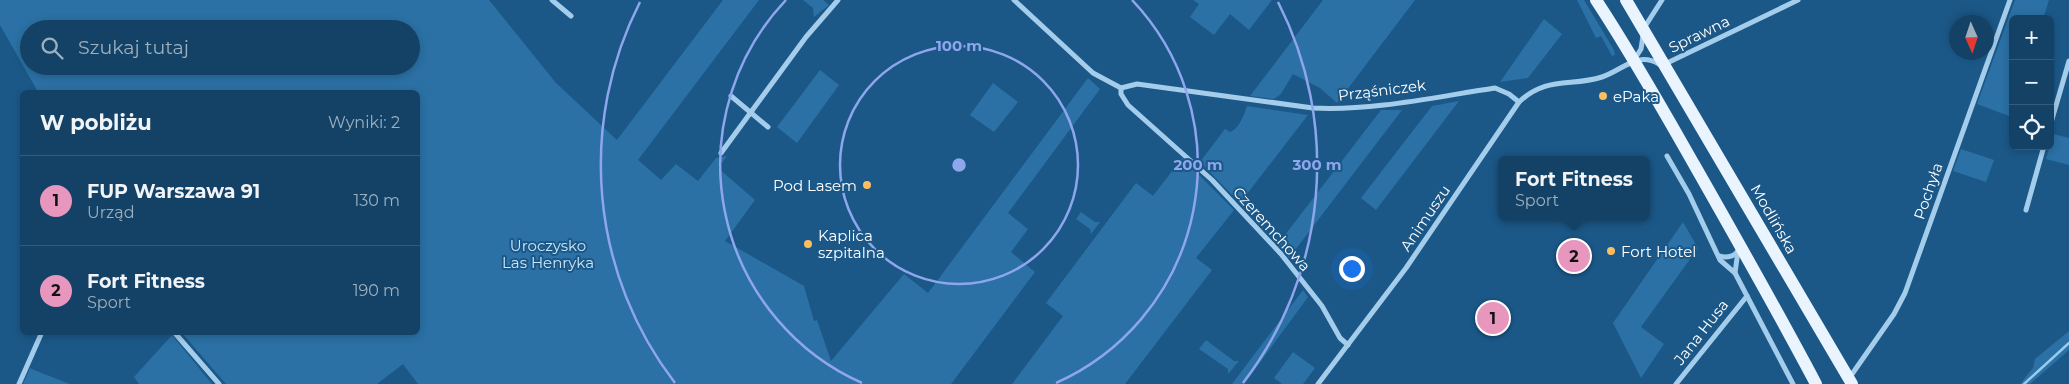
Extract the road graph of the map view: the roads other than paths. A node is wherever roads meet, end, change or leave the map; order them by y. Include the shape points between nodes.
1 (552, 0) edge
2 (838, 0) edge
3 (1014, 0) edge
4 (1596, 0) edge
5 (1626, 0) edge
6 (1662, 0) edge
7 (1798, 0) edge
8 (2010, 0) edge
9 (571, 16) dead end
10 (1642, 26) junction
11 (1634, 60) junction
12 (2069, 61) edge
13 (1667, 67) junction
14 (1121, 88) junction
15 (731, 96) dead end
16 (1519, 102) junction
17 (2054, 112) edge
18 (750, 113) junction
19 (768, 127) dead end
20 (2043, 150) edge
21 (721, 153) dead end
22 (1666, 156) dead end
23 (2026, 210) dead end
24 (1739, 248) junction
25 (1719, 256) junction
26 (1735, 272) junction
27 (1747, 296) junction
28 (41, 335) edge
29 (177, 335) edge
30 (1348, 345) junction
31 (1850, 381) edge
32 (19, 384) edge
33 (219, 384) edge
34 (1318, 384) edge
35 (1676, 384) edge
36 (1794, 384) edge
37 (1816, 384) edge

1 - 9 street
2 - 18 street via 806,37
3 - 14 street via 1092,73
4 - 11 main road
5 - 10 main road, Modlińska
6 - 10 street
7 - 13 street, Sprawna
8 - 31 street, Pochyła via 1905,293
10 - 11 street via 1641,49
10 - 13 main road, Modlińska
11 - 13 street via 1646,59
11 - 16 street via 1602,77 1539,87
11 - 24 main road
12 - 17 street
13 - 31 main road, Modlińska
14 - 16 street, Prząśniczek via 1138,84 1322,109 1495,88
14 - 30 street, Czeremchowa via 1128,105 1212,180 1281,254
15 - 18 street
16 - 30 street, Animuszu via 1406,268
18 - 19 street
18 - 21 street
20 - 23 street
22 - 25 street via 1689,194
24 - 25 street via 1726,258
24 - 26 street
24 - 37 main road
25 - 26 street
26 - 27 street
27 - 35 street, Jana Husa
27 - 36 street
28 - 32 street
29 - 33 street
30 - 34 street, Animuszu

